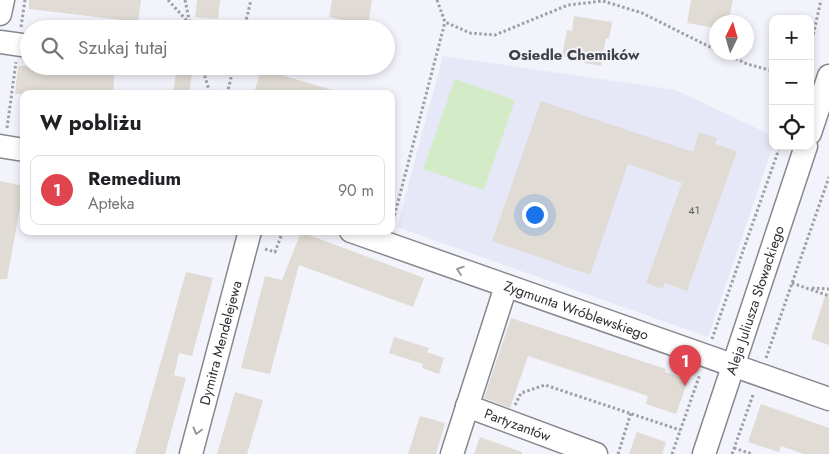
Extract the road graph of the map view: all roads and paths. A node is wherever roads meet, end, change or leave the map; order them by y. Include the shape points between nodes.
1 (3, 0) edge
2 (25, 0) edge
3 (168, 0) edge
4 (185, 0) edge
5 (251, 0) edge
6 (437, 0) edge
7 (821, 0) edge
8 (0, 14) edge
9 (21, 20) edge
10 (186, 20) edge
11 (188, 20) edge
12 (246, 20) edge
13 (445, 22) junction
14 (20, 24) edge
15 (814, 31) edge
16 (16, 44) edge
17 (709, 46) edge
18 (739, 60) edge
19 (769, 70) edge
20 (205, 75) edge
21 (232, 75) edge
22 (829, 76) edge
23 (209, 90) edge
24 (228, 90) edge
25 (814, 121) edge
26 (11, 148) edge
27 (779, 150) edge
28 (805, 150) edge
29 (829, 177) edge
30 (395, 213) edge
31 (249, 235) edge
32 (362, 235) edge
33 (792, 283) junction
34 (506, 286) junction
35 (806, 288) junction
36 (829, 289) edge
37 (728, 295) dead end
38 (829, 296) edge
39 (776, 328) dead end
40 (733, 366) junction
41 (829, 399) edge
42 (467, 406) junction
43 (513, 411) dead end
44 (631, 413) junction
45 (680, 430) dead end
46 (734, 448) dead end
47 (191, 454) edge
48 (452, 454) edge
49 (596, 454) edge
50 (618, 454) edge
51 (704, 454) edge
52 (752, 454) edge

1 - 8 street
2 - 9 path
3 - 10 path
4 - 11 path
5 - 12 path
6 - 13 path
7 - 15 path
13 - 17 path via 470,33 495,35 568,4 603,1 642,13
13 - 30 path
14 - 16 path
16 - 26 path via 8,128 12,133
18 - 19 path
20 - 23 path
21 - 24 path
22 - 25 street
27 - 37 path
28 - 40 street, Aleja Juliusza Słowackiego
29 - 33 path
31 -> 47 street, Dymitra Mendelejewa
34 -> 32 street, Zygmunta Wróblewskiego
33 - 35 path
33 - 39 path
34 - 40 street, Zygmunta Wróblewskiego
34 - 42 street
35 - 36 path
35 - 38 path
40 - 41 street, Zygmunta Wróblewskiego
40 - 51 street, Aleja Juliusza Słowackiego
42 - 48 street
42 - 49 street, Partyzantów
43 - 44 path via 521,393 544,385
44 - 45 path
44 - 50 path
46 - 52 path

